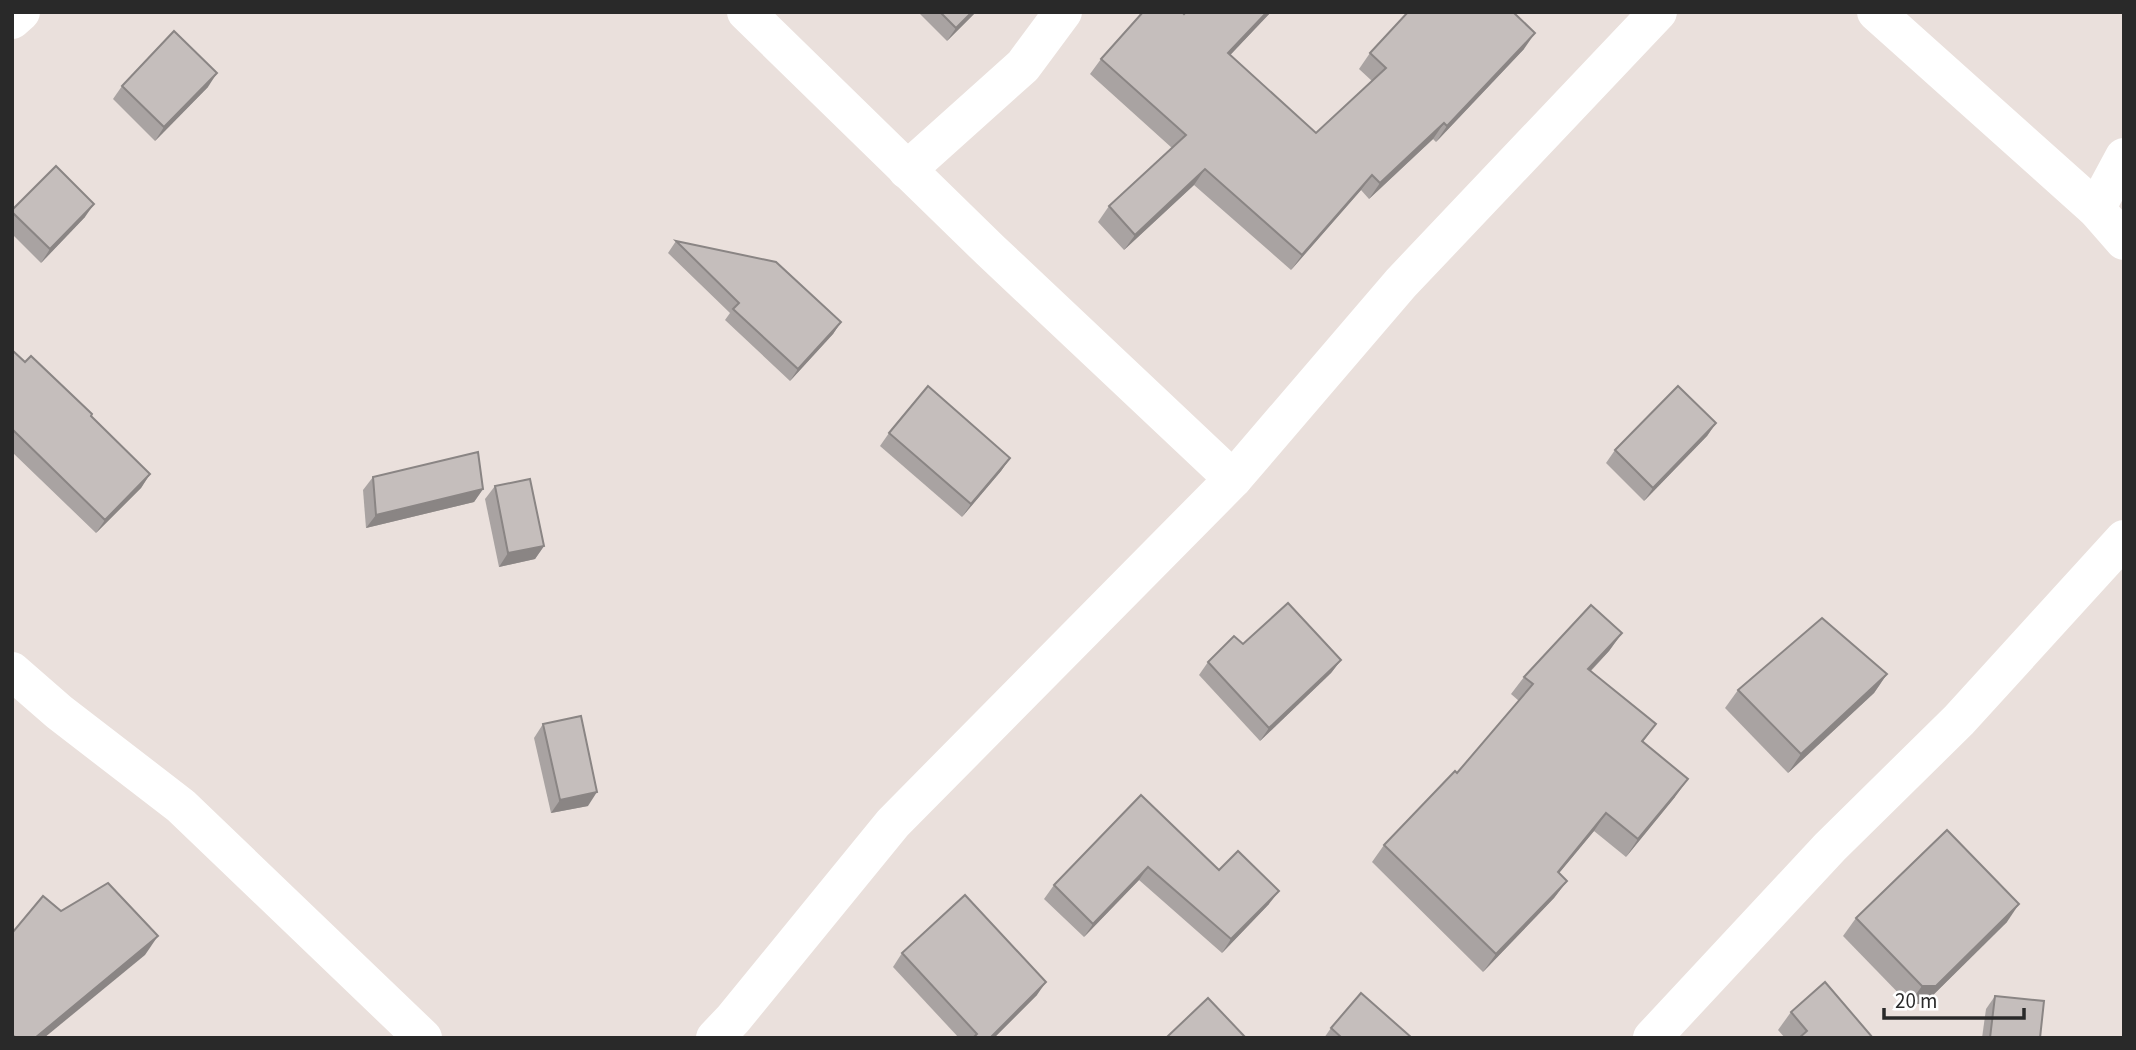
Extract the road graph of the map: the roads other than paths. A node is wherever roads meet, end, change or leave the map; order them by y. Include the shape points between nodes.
1 (20, 12) edge
2 (746, 12) edge
3 (1063, 12) edge
4 (1658, 12) edge
5 (1876, 12) edge
6 (12, 20) edge
7 (2124, 157) edge
8 (907, 170) junction
9 (2096, 209) junction
10 (2124, 241) edge
11 (1233, 479) junction
12 (2124, 539) edge
13 (12, 671) edge
14 (423, 1038) edge
15 (715, 1038) edge
16 (1652, 1038) edge

1 - 6 street
2 - 8 street
3 - 8 street via 1023,66
4 - 11 street via 1401,284
5 - 9 street
7 - 9 street
8 - 11 street
9 - 10 street
11 - 15 street via 893,823
12 - 16 street via 1959,720 1830,847
13 - 14 street via 181,806

